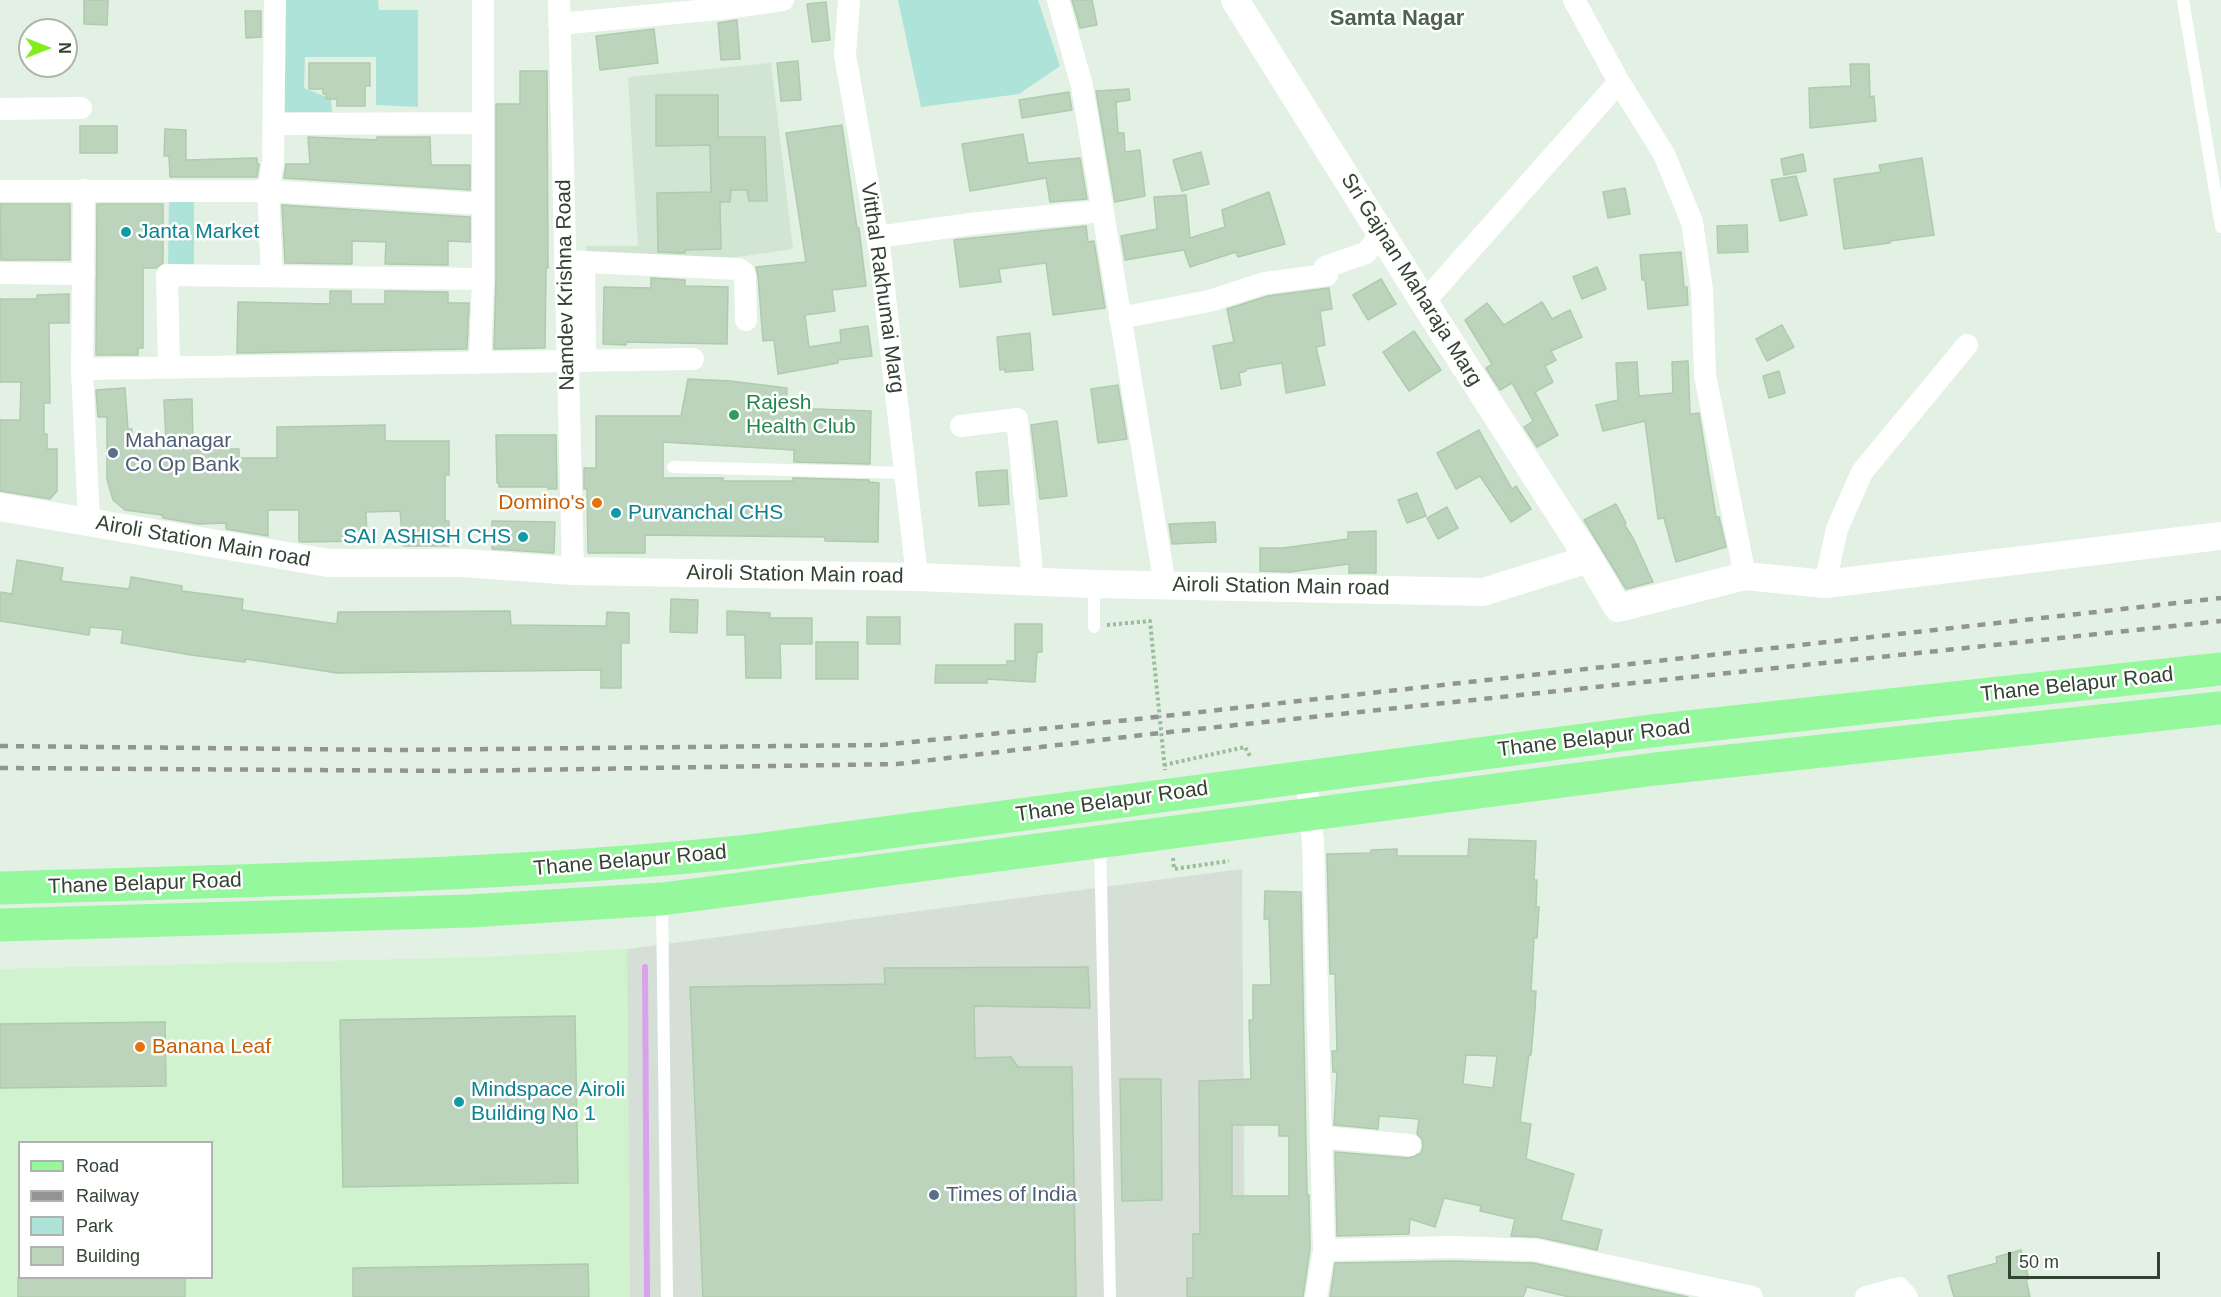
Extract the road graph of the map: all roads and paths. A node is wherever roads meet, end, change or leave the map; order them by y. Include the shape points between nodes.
1 (275, 0) edge
2 (483, 0) edge
3 (559, 0) edge
4 (783, 0) edge
5 (849, 0) edge
6 (1058, 0) edge
7 (1235, 0) edge
8 (1575, 0) edge
9 (2183, 0) edge
10 (560, 24) junction
11 (1619, 82) junction
12 (81, 108) dead end
13 (0, 109) edge
14 (483, 123) junction
15 (274, 124) junction
16 (84, 190) junction
17 (0, 191) edge
18 (268, 191) junction
19 (483, 204) junction
20 (1102, 211) junction
21 (2221, 227) edge
22 (1382, 233) junction
23 (878, 237) junction
24 (575, 261) junction
25 (0, 273) edge
26 (84, 274) junction
27 (272, 276) junction
28 (483, 279) junction
29 (1424, 302) junction
30 (1120, 318) junction
31 (747, 320) dead end
32 (1967, 345) dead end
33 (693, 359) dead end
34 (576, 360) junction
35 (480, 363) junction
36 (169, 367) junction
37 (82, 369) junction
38 (961, 426) dead end
39 (673, 467) dead end
40 (905, 473) junction
41 (0, 507) edge
42 (89, 522) junction
43 (2221, 536) edge
44 (1589, 559) junction
45 (573, 571) junction
46 (1745, 576) junction
47 (917, 577) junction
48 (1033, 581) junction
49 (1094, 584) junction
50 (1825, 584) junction
51 (1165, 585) junction
52 (1094, 627) joint
53 (2221, 669) edge
54 (2221, 708) edge
55 (1245, 747) dead end
56 (1164, 765) junction
57 (1306, 776) junction
58 (1165, 777) dead end
59 (1311, 814) junction
60 (1100, 842) junction
61 (1173, 857) dead end
62 (1229, 861) dead end
63 (0, 888) edge
64 (662, 899) junction
65 (0, 925) edge
66 (1321, 1137) junction
67 (1410, 1145) dead end
68 (1324, 1250) junction
69 (667, 1297) edge
70 (1110, 1297) edge
71 (1316, 1297) edge
72 (1752, 1297) edge
73 (1866, 1297) edge
74 (1907, 1297) edge

1 - 15 street
2 - 14 street
3 - 10 street, Namdev Krishna Road
4 - 10 street
5 - 23 street, Vitthal Rakhumai Marg via 845,56
6 - 20 street via 1082,86
7 - 22 street, Sri Gajnan Maharaja Marg
8 - 11 street
9 - 21 lane
10 - 24 street, Namdev Krishna Road
11 - 29 street
11 - 46 street via 1664,154 1692,222 1702,289 1705,375
12 - 13 street
14 - 15 street
14 - 19 street
15 - 18 street
16 - 17 street
16 - 18 street
16 - 26 street
18 - 19 street
18 - 27 street
19 - 28 street
20 - 23 street
20 - 30 street
22 - 29 street, Sri Gajnan Maharaja Marg
22 - 30 street via 1366,253 1325,267 1327,275 1265,283 1209,301
23 - 40 street, Vitthal Rakhumai Marg
24 - 31 street via 738,269 745,277
24 - 34 street, Namdev Krishna Road
25 - 26 street
26 - 37 street
27 - 28 street
27 - 36 street via 167,275
28 - 35 street
29 - 44 street, Sri Gajnan Maharaja Marg
30 - 51 street
32 - 50 street via 1862,472 1837,529
33 - 34 street
34 - 35 street
34 - 45 street, Namdev Krishna Road
35 - 36 street
36 - 37 street
37 - 42 street
38 - 48 street via 1017,419
39 - 40 lane
40 - 47 street, Vitthal Rakhumai Marg
41 - 42 street, Airoli Station Main road
42 - 45 street, Airoli Station Main road via 328,562 463,563
43 - 50 street
44 - 46 street, Sri Gajnan Maharaja Marg via 1618,608
44 - 51 street, Airoli Station Main road via 1483,592
45 - 47 street, Airoli Station Main road
46 - 50 street
47 - 48 street, Airoli Station Main road
48 - 49 street, Airoli Station Main road
49 - 51 street, Airoli Station Main road
49 - 52 lane
52 - 56 path via 1150,621
53 - 57 main road, Thane Belapur Road via 1651,731
54 - 59 main road, Thane Belapur Road via 1655,769
55 - 56 path
56 - 58 path
57 - 59 street
57 - 63 main road, Thane Belapur Road via 628,863 469,874
59 - 60 main road, Thane Belapur Road
59 - 66 street
60 - 64 main road, Thane Belapur Road
60 - 70 lane
61 - 62 path via 1174,868
64 - 65 main road, Thane Belapur Road via 470,911
64 - 69 lane
66 - 67 street
66 - 68 street
68 - 71 street
68 - 72 street via 1535,1250
73 - 74 street via 1899,1288

